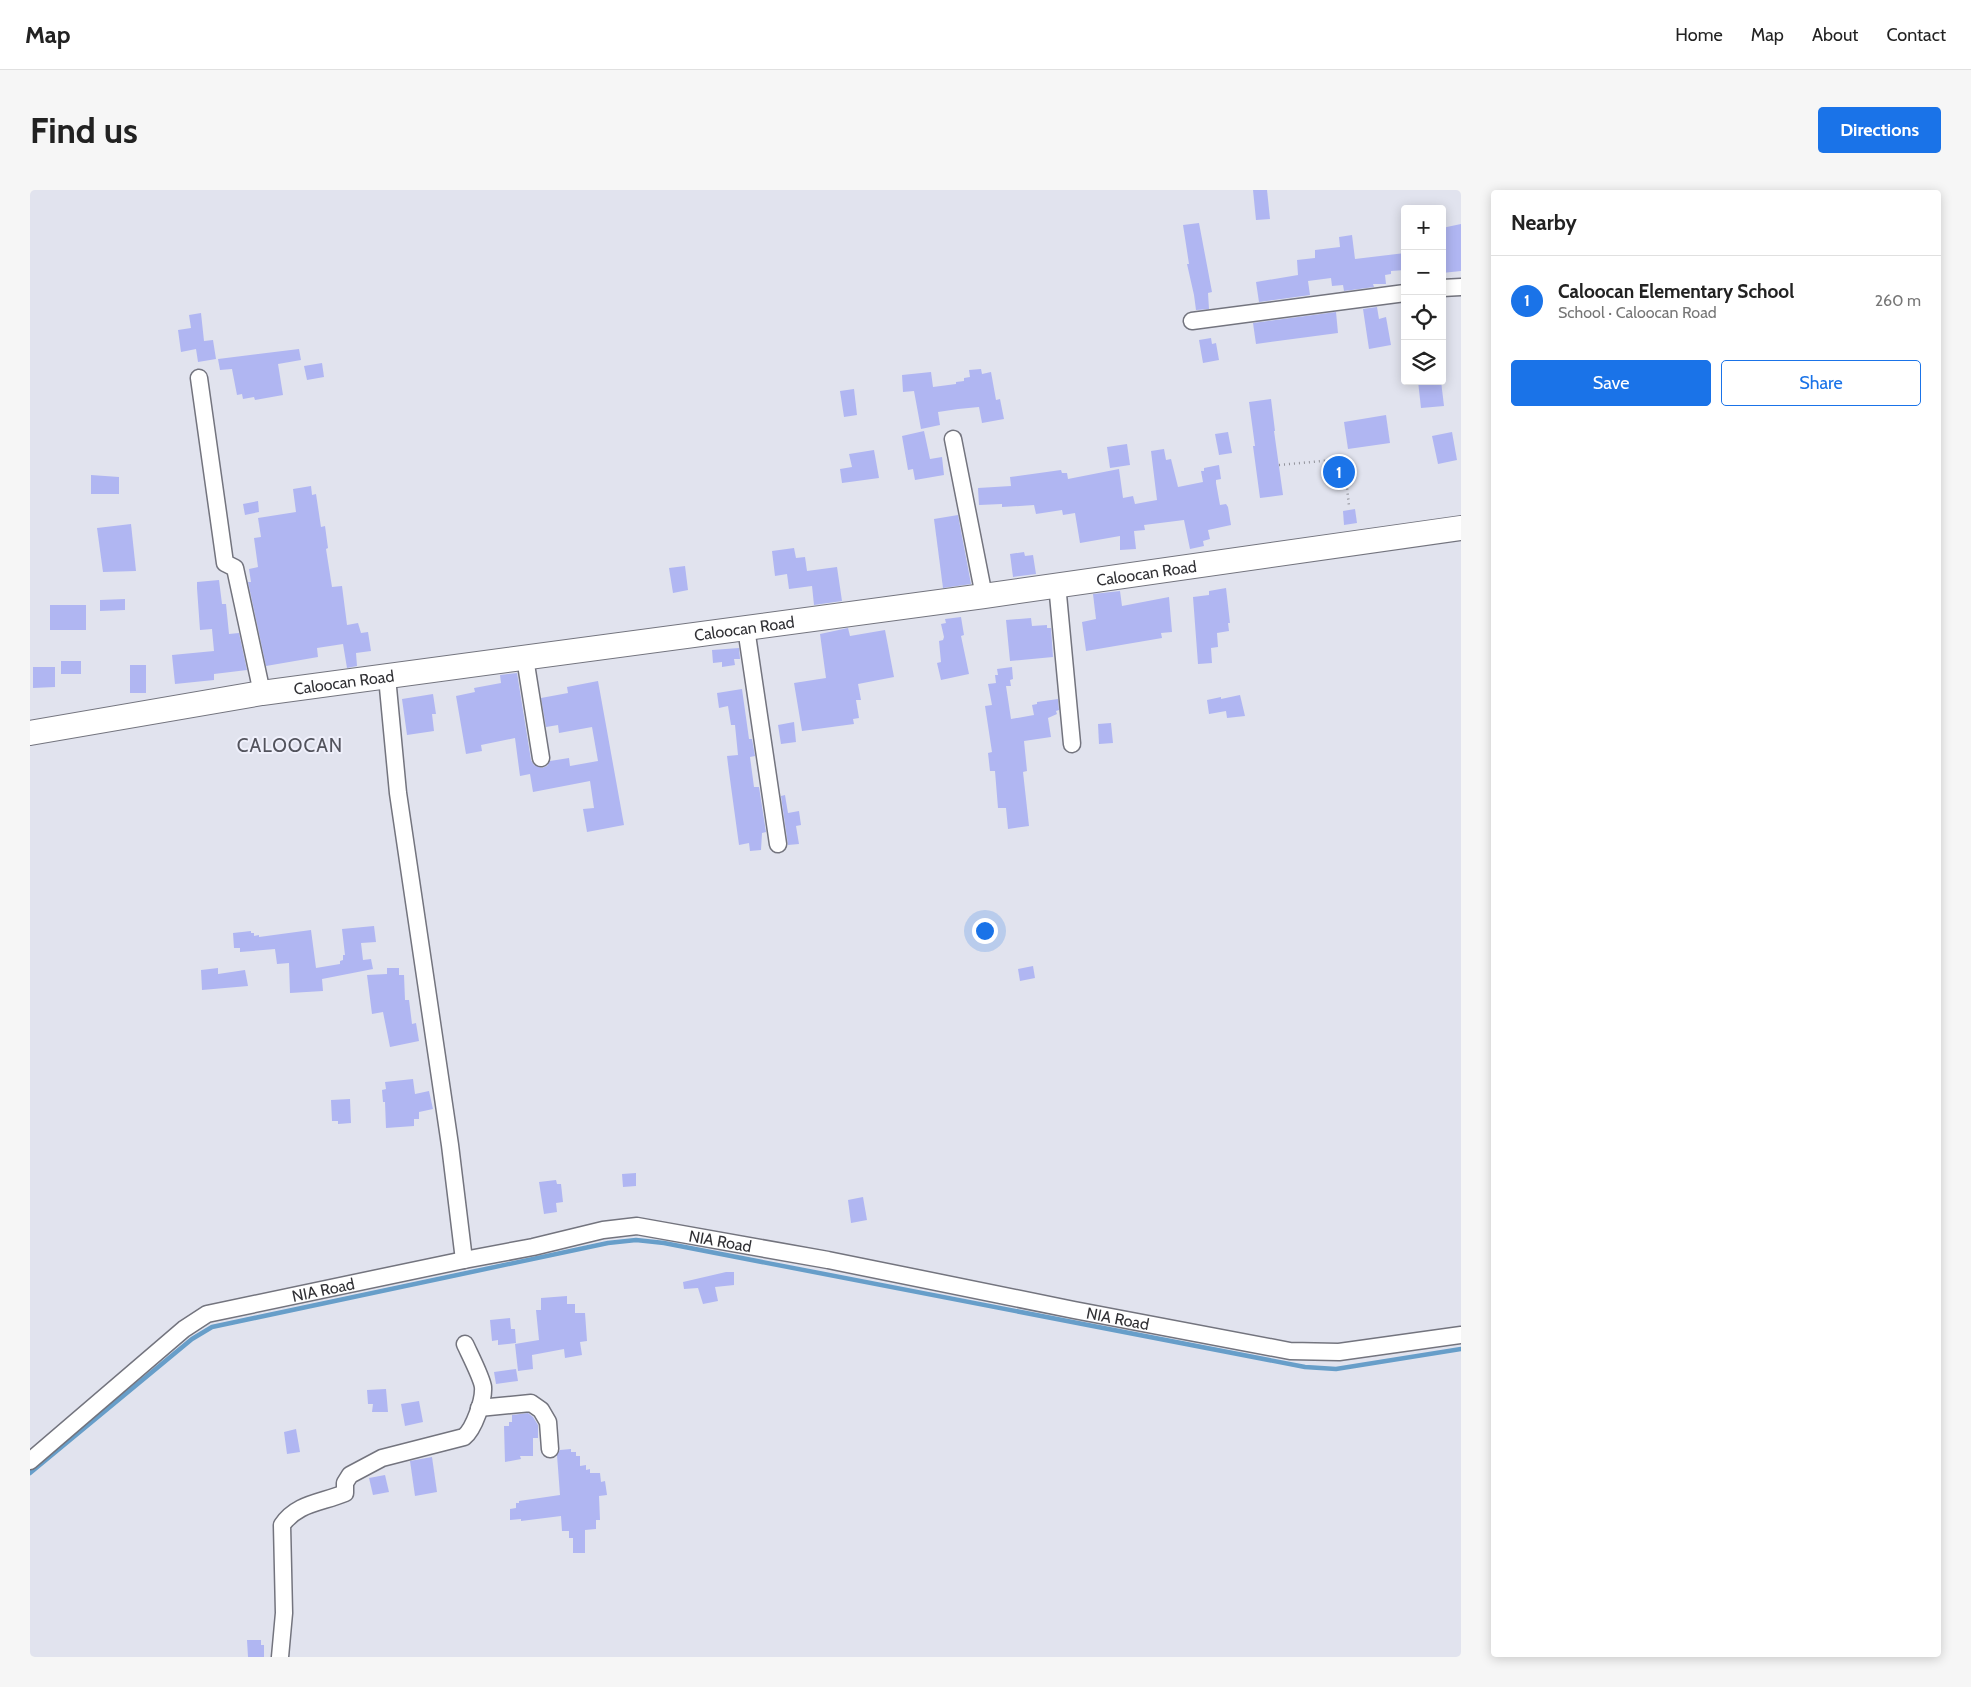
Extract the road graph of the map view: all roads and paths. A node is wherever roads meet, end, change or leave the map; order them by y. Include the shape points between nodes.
1 (1461, 286) edge
2 (1446, 288) edge
3 (1401, 294) edge
4 (1192, 321) dead end
5 (199, 378) dead end
6 (953, 439) dead end
7 (1279, 465) dead end
8 (1349, 506) dead end
9 (1461, 528) edge
10 (1057, 584) junction
11 (984, 596) junction
12 (746, 628) junction
13 (525, 658) junction
14 (387, 677) junction
15 (262, 693) junction
16 (30, 733) edge
17 (1072, 744) dead end
18 (541, 758) dead end
19 (778, 844) dead end
20 (464, 1260) junction
21 (1461, 1335) edge
22 (464, 1344) dead end
23 (479, 1408) junction
24 (550, 1449) dead end
25 (30, 1461) edge
26 (280, 1657) edge

1 - 2 street
3 - 4 street
5 - 15 street via 224,563 235,568
6 - 11 street
7 - 8 path via 1344,459
9 - 10 street, Caloocan Road
10 - 11 street, Caloocan Road
10 - 17 street
11 - 12 street, Caloocan Road
12 - 13 street, Caloocan Road
12 - 19 street
13 - 14 street, Caloocan Road
13 - 18 street
14 - 15 street, Caloocan Road
14 - 20 street via 398,793
15 - 16 street, Caloocan Road
20 - 21 street, NIA Road via 603,1230 637,1226 828,1260 1290,1351 1340,1352
20 - 25 street, NIA Road via 208,1314 184,1329
22 - 23 street via 483,1386
23 - 24 street via 531,1404 542,1410 548,1422
23 - 26 street via 469,1433 464,1437 382,1458 350,1475 344,1493 288,1515 282,1525 284,1613

